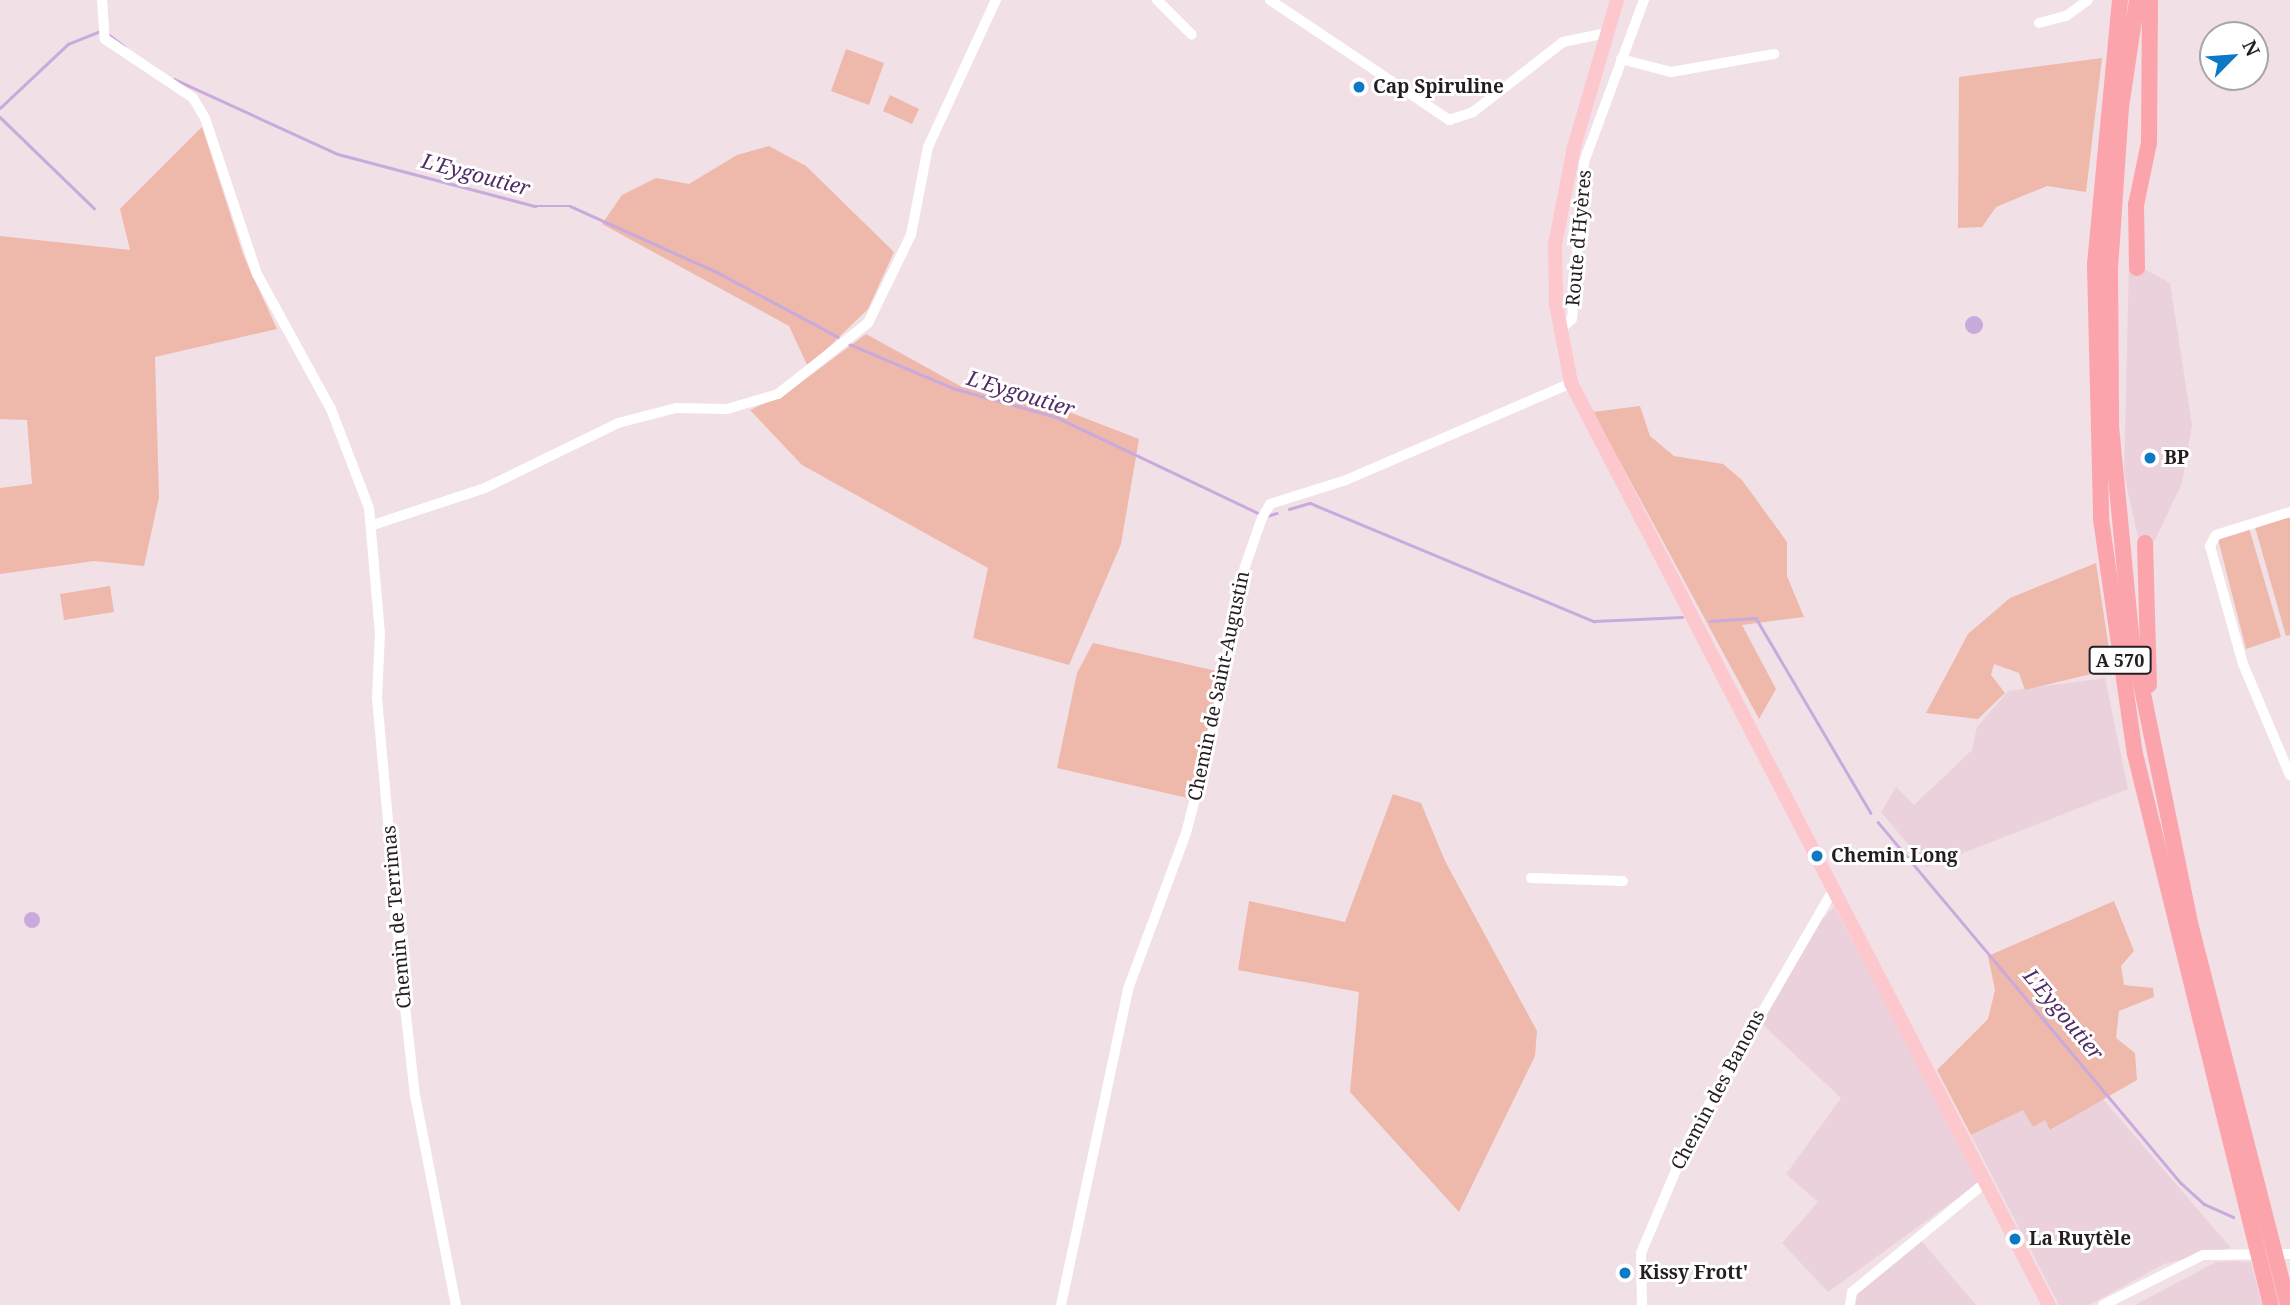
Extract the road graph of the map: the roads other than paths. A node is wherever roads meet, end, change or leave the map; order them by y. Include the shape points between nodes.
1 (102, 0) edge
2 (996, 0) edge
3 (1157, 0) edge
4 (1270, 0) edge
5 (1617, 0) edge
6 (1644, 0) edge
7 (2088, 0) edge
8 (2120, 0) edge
9 (2137, 0) edge
10 (2150, 0) edge
11 (2039, 23) dead end
12 (1606, 33) junction
13 (1192, 36) dead end
14 (1774, 54) dead end
15 (1621, 60) junction
16 (2137, 268) dead end
17 (1559, 330) junction
18 (1571, 383) junction
19 (2290, 512) edge
20 (373, 525) junction
21 (2145, 543) dead end
22 (2290, 775) edge
23 (2166, 816) junction
24 (1531, 878) dead end
25 (1622, 881) dead end
26 (1834, 889) junction
27 (1986, 1182) junction
28 (2290, 1254) edge
29 (456, 1305) edge
30 (1061, 1305) edge
31 (1642, 1305) edge
32 (1850, 1305) edge
33 (2049, 1305) edge
34 (2103, 1305) edge
35 (2271, 1305) edge
36 (2288, 1305) edge

1 - 20 street, Chemin de Terrimas via 105,39 193,98 205,118 257,274 331,409
2 - 20 street via 928,147 911,235 868,323 778,394 727,409 676,408 618,423 485,488
3 - 13 street
4 - 12 street via 1449,120 1473,112 1563,41
5 - 12 main road, Route d'Hyères
6 - 15 street, Route d'Hyères
7 - 11 street via 2066,16
8 - 35 highway, A 570 via 2095,266 2101,519 2135,754
9 - 23 highway, A 570 via 2113,192 2111,426 2131,635
10 - 16 highway via 2149,143 2136,205
12 - 17 main road, Route d'Hyères via 1559,220
14 - 15 street via 1671,72
15 - 17 street, Route d'Hyères via 1598,111 1577,218 1572,318
17 - 18 main road
18 - 26 main road
18 - 30 street, Chemin de Saint-Augustin via 1346,480 1270,504 1262,518 1240,581 1189,823 1128,989
19 - 22 street via 2216,535 2210,545 2243,664
20 - 29 street, Chemin de Terrimas via 380,633 377,698 402,980 415,1095
21 - 23 highway via 2146,647
23 - 36 highway, A 570
24 - 25 street
26 - 27 main road
26 - 31 street, Chemin des Banons via 1690,1138 1641,1253
27 - 32 street via 1852,1292
27 - 33 main road
28 - 34 street via 2233,1254 2178,1263

